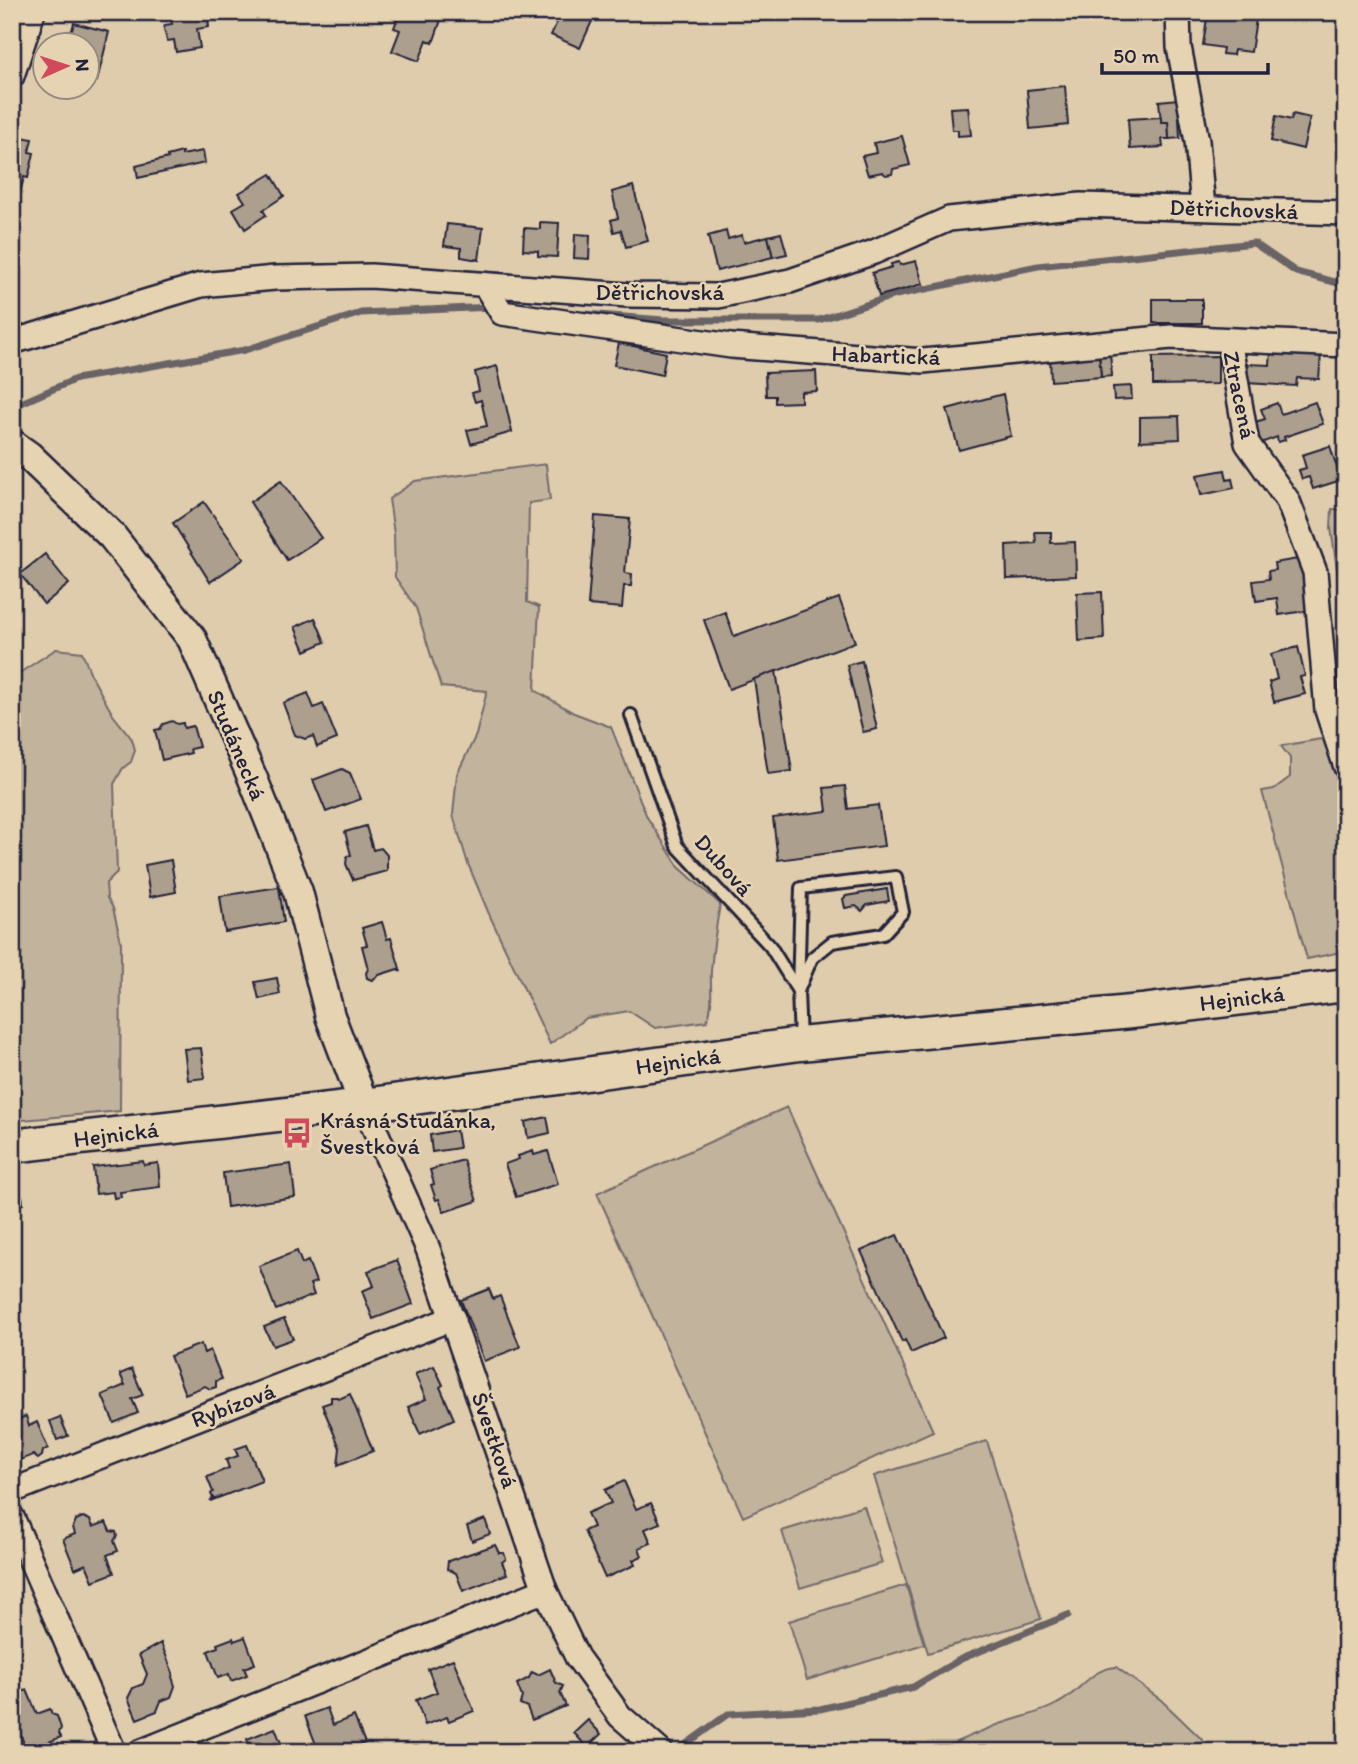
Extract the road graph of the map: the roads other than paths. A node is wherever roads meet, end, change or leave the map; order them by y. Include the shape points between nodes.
1 (33, 12) edge
2 (1178, 12) edge
3 (12, 76) edge
4 (1203, 208) junction
5 (1346, 213) edge
6 (485, 285) junction
7 (1229, 340) junction
8 (12, 342) edge
9 (1346, 345) edge
10 (12, 444) edge
11 (631, 715) dead end
12 (1346, 767) edge
13 (1346, 985) edge
14 (798, 991) junction
15 (800, 1044) junction
16 (364, 1105) junction
17 (12, 1146) edge
18 (453, 1318) junction
19 (12, 1491) edge
20 (12, 1517) edge
21 (545, 1590) junction
22 (114, 1752) edge
23 (140, 1752) edge
24 (661, 1752) edge

1 - 3 street
2 - 4 street
4 - 5 street, Dětřichovská
4 - 6 street, Dětřichovská via 1081,205 948,219 874,252 790,281 718,296
6 - 7 street, Habartická via 502,313 731,346 923,361 1171,337
6 - 8 street, Dětřichovská via 371,276 201,285
7 - 9 street, Habartická
7 - 12 street, Ztracená via 1247,443 1289,501 1315,572 1328,710
10 - 16 street, Studánecká via 111,536 192,639 298,892 330,1016
11 - 14 lane, Dubová via 677,846 770,946
13 - 15 main road, Hejnická via 1141,1011
14 - 14 lane via 812,958 832,942 883,934 903,912 896,877 801,888
14 - 15 lane
15 - 16 main road, Hejnická
16 - 17 main road, Hejnická
16 - 18 street, Švestková via 428,1249
18 - 19 street, Rybízová
18 - 21 street, Švestková
20 - 22 street
21 - 23 street
21 - 24 street, Švestková via 577,1657 620,1716

